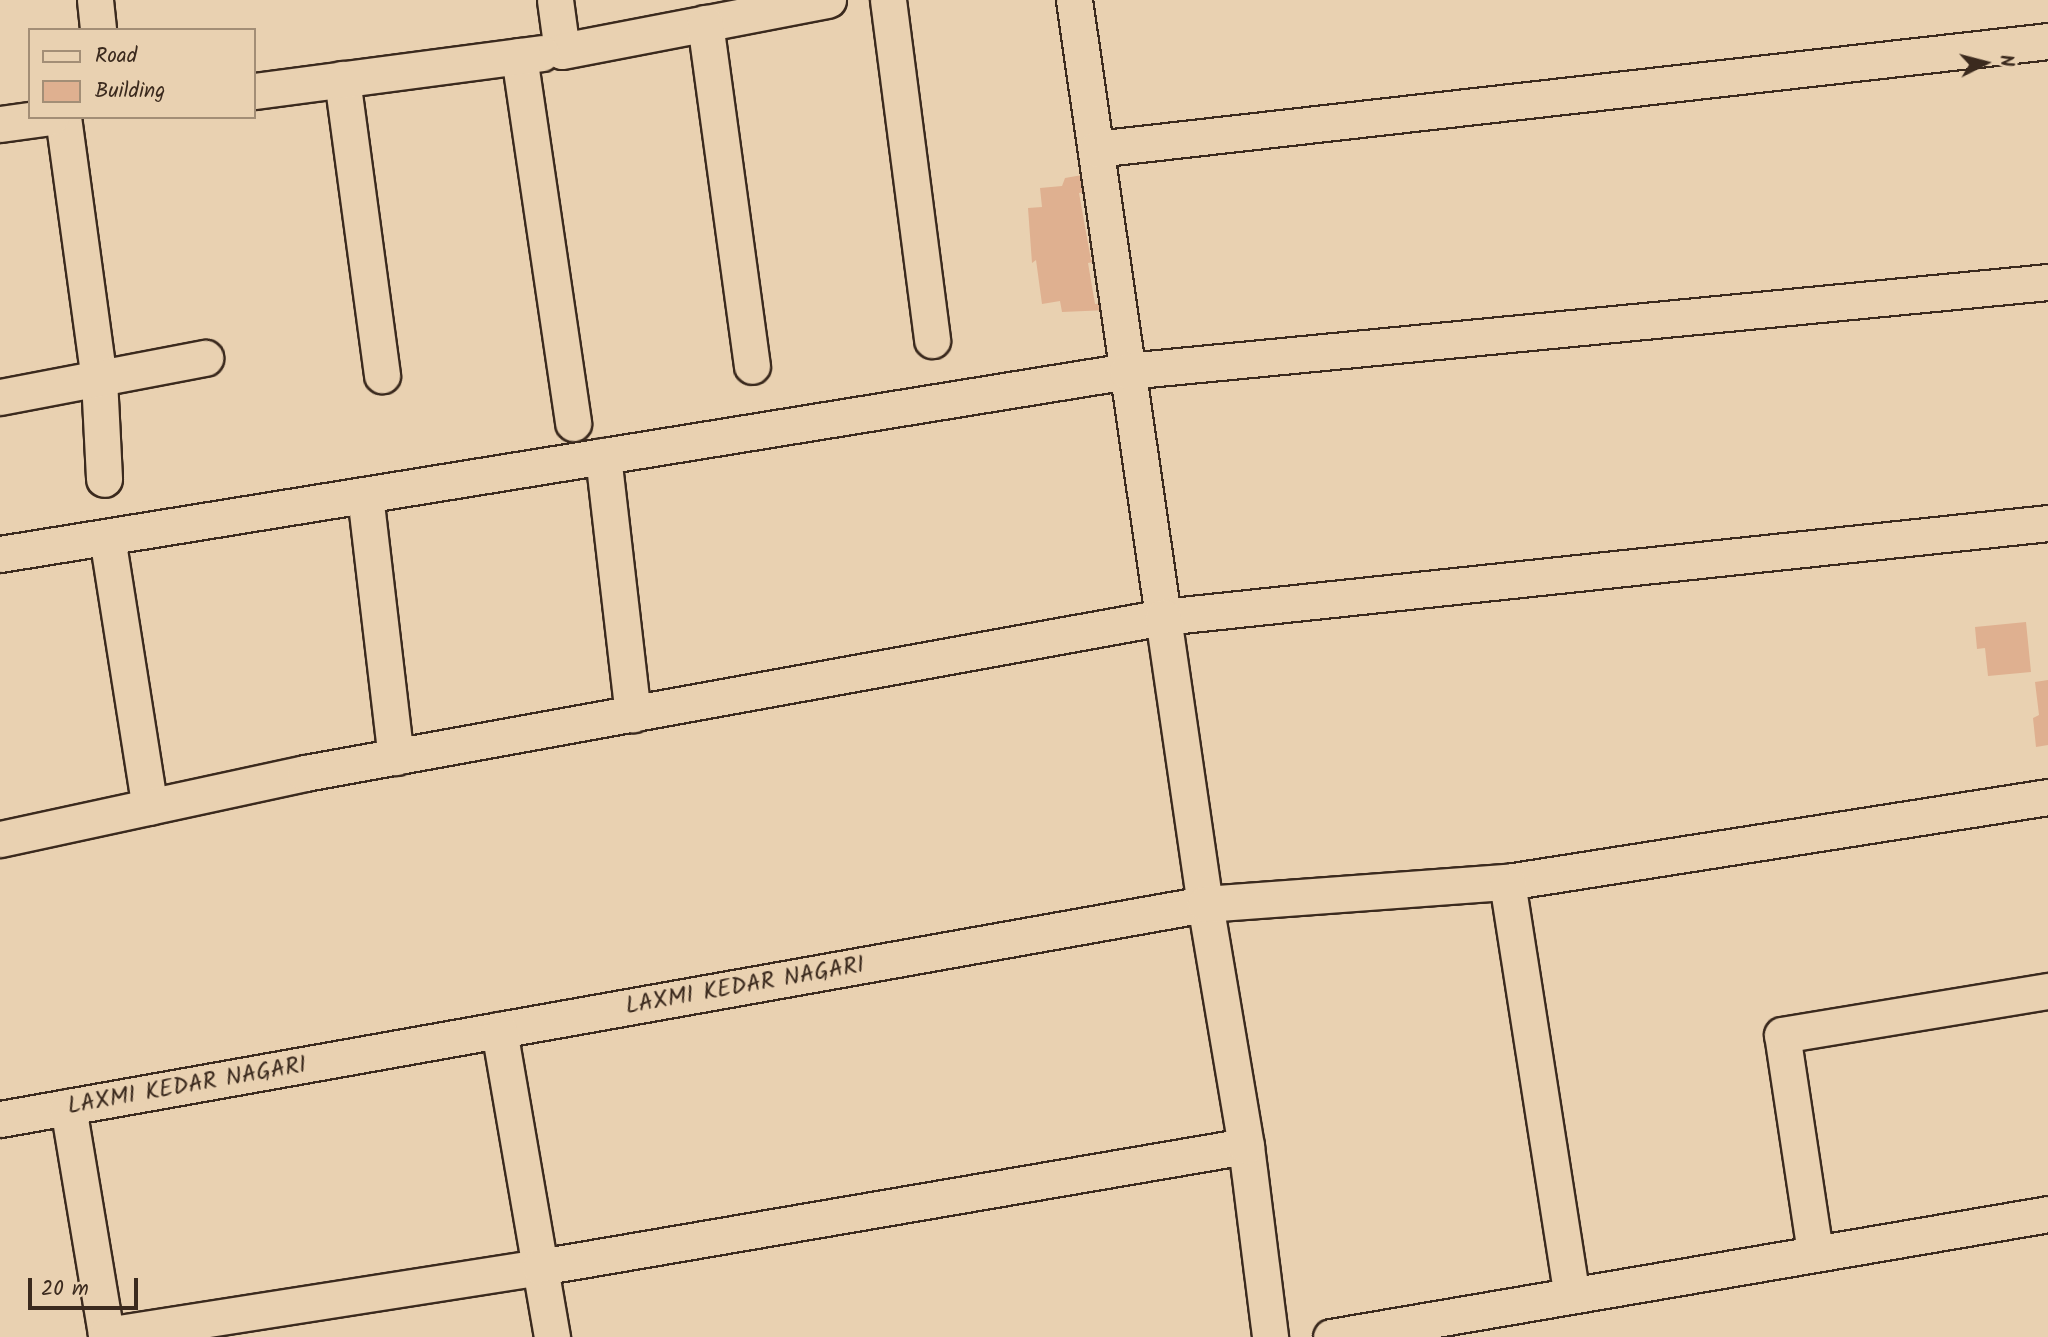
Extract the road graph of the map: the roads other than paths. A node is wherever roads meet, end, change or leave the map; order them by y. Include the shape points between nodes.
1 (95, 0) edge
2 (555, 0) edge
3 (828, 0) edge
4 (888, 0) edge
5 (1074, 0) edge
6 (705, 23) junction
7 (98, 28) edge
8 (2048, 41) edge
9 (562, 51) junction
10 (520, 56) junction
11 (342, 79) junction
12 (256, 91) edge
13 (36, 119) edge
14 (62, 119) edge
15 (0, 124) edge
16 (1096, 149) junction
17 (2048, 282) edge
18 (932, 340) dead end
19 (205, 358) dead end
20 (752, 366) dead end
21 (1127, 371) junction
22 (382, 375) dead end
23 (99, 379) junction
24 (0, 397) edge
25 (573, 423) dead end
26 (603, 456) junction
27 (104, 479) dead end
28 (365, 495) junction
29 (2048, 523) edge
30 (107, 537) junction
31 (0, 554) edge
32 (1163, 617) junction
33 (633, 714) junction
34 (396, 757) junction
35 (2048, 797) edge
36 (150, 807) junction
37 (0, 839) edge
38 (1507, 882) junction
39 (1205, 904) junction
40 (2048, 990) edge
41 (499, 1030) junction
42 (68, 1107) junction
43 (0, 1119) edge
44 (1246, 1146) junction
45 (2048, 1214) edge
46 (1815, 1252) junction
47 (540, 1266) junction
48 (1572, 1295) junction
49 (552, 1337) edge
50 (1270, 1337) edge
51 (1331, 1337) edge

1 - 7 street
2 - 9 street
3 - 6 street
4 - 18 street
5 - 16 street
6 - 9 street
6 - 20 street
8 - 16 street
9 - 10 street
10 - 11 street
10 - 25 street
11 - 12 street
11 - 22 street
13 - 15 street
14 - 23 street
16 - 21 street
17 - 21 street
19 - 23 street
21 - 26 street
21 - 32 street
23 - 24 street
23 - 27 street
26 - 28 street
26 - 33 street
28 - 30 street
28 - 34 street
29 - 32 street
30 - 31 street
30 - 36 street
32 - 33 street
32 - 39 street
33 - 34 street
34 - 36 street
35 - 38 street, LAXMI KEDAR NAGARI
36 - 37 street
38 - 39 street, LAXMI KEDAR NAGARI
38 - 48 street
39 - 41 street, LAXMI KEDAR NAGARI
39 - 44 street
40 - 46 street via 1782,1035
41 - 42 street, LAXMI KEDAR NAGARI
41 - 47 street
42 - 43 street, LAXMI KEDAR NAGARI
42 - 47 street via 106,1335
44 - 47 street
44 - 50 street
45 - 46 street
46 - 48 street
47 - 49 street
48 - 51 street

